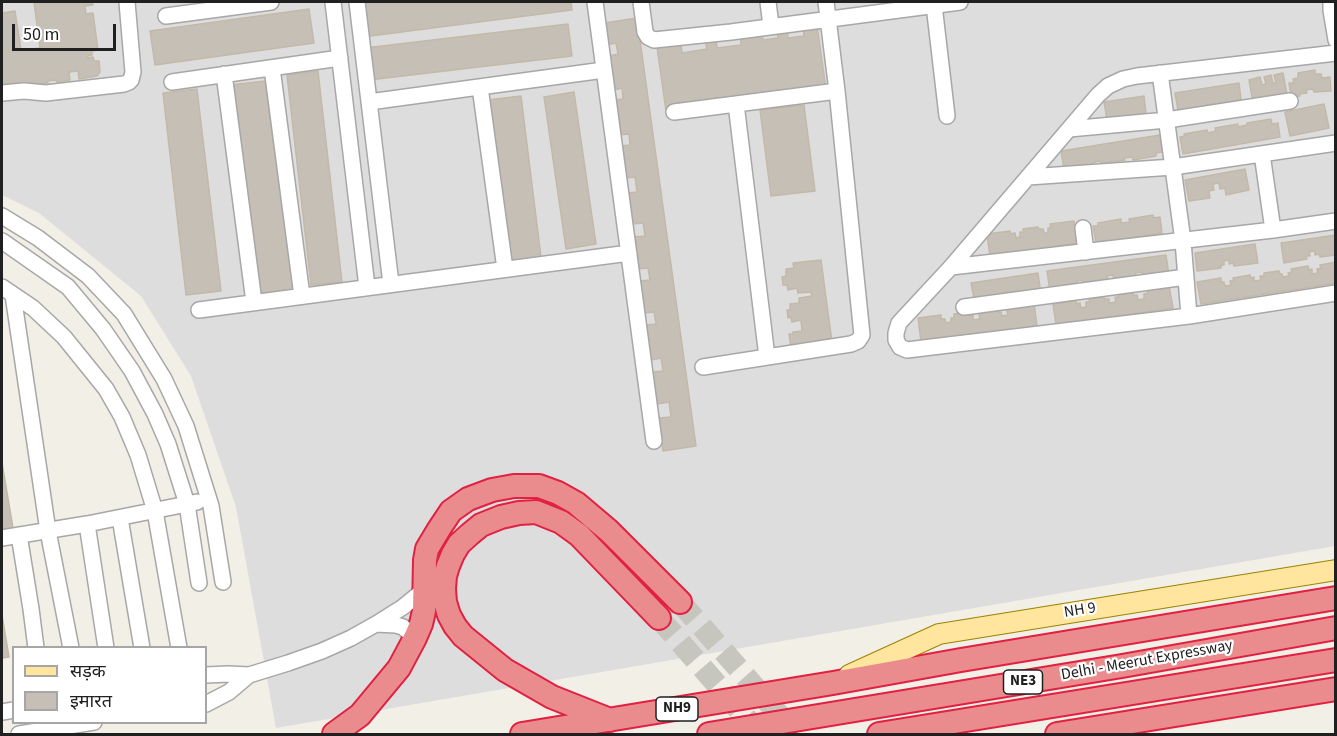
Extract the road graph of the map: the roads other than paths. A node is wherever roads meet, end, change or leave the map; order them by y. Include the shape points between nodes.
1 (127, 2) edge
2 (271, 2) edge
3 (333, 2) edge
4 (357, 2) edge
5 (595, 2) edge
6 (640, 2) edge
7 (768, 2) edge
8 (825, 2) edge
9 (960, 2) edge
10 (1333, 2) edge
11 (934, 5) junction
12 (848, 9) edge
13 (166, 16) dead end
14 (828, 19) junction
15 (771, 26) junction
16 (1335, 40) edge
17 (1335, 53) edge
18 (340, 58) junction
19 (272, 68) junction
20 (604, 70) junction
21 (1160, 73) junction
22 (224, 74) junction
23 (172, 82) dead end
24 (480, 87) junction
25 (837, 91) junction
26 (2, 93) edge
27 (1290, 101) dead end
28 (369, 102) junction
29 (736, 104) junction
30 (674, 112) dead end
31 (947, 116) dead end
32 (1167, 120) junction
33 (1069, 129) junction
34 (1335, 143) edge
35 (1262, 154) junction
36 (1173, 167) junction
37 (1028, 177) junction
38 (2, 216) edge
39 (1335, 221) edge
40 (1083, 228) dead end
41 (1273, 230) junction
42 (2, 241) edge
43 (1183, 241) junction
44 (1086, 252) junction
45 (629, 253) junction
46 (59, 254) junction
47 (951, 267) junction
48 (505, 269) junction
49 (45, 270) junction
50 (1186, 277) junction
51 (391, 284) junction
52 (367, 287) junction
53 (1335, 293) edge
54 (302, 296) junction
55 (8, 300) edge
56 (255, 302) junction
57 (964, 307) dead end
58 (199, 310) dead end
59 (1190, 316) junction
60 (768, 357) junction
61 (703, 367) dead end
62 (654, 441) dead end
63 (187, 504) junction
64 (211, 506) junction
65 (155, 511) junction
66 (120, 518) junction
67 (87, 524) junction
68 (48, 531) junction
69 (19, 535) junction
70 (2, 538) edge
71 (1335, 570) edge
72 (223, 582) dead end
73 (199, 584) dead end
74 (425, 589) junction
75 (1335, 598) edge
76 (680, 602) tunnel mouth
77 (659, 618) tunnel mouth
78 (376, 624) junction
79 (1335, 628) edge
80 (415, 638) junction
81 (36, 646) edge
82 (71, 646) edge
83 (106, 646) edge
84 (142, 646) edge
85 (179, 646) edge
86 (1335, 660) edge
87 (207, 675) edge
88 (249, 675) junction
89 (833, 683) junction
90 (1335, 689) edge
91 (207, 703) edge
92 (610, 720) junction
93 (88, 724) edge
94 (19, 735) edge
95 (334, 735) edge
96 (522, 735) edge
97 (709, 735) edge
98 (879, 735) edge
99 (1057, 735) edge

1 - 26 street via 133,72 129,82 46,93
2 - 13 street
3 - 18 street
4 - 28 street
5 - 20 street
6 - 15 street via 645,32 654,40
7 - 15 street
8 - 14 street
9 - 11 street
10 - 16 street
11 - 12 street
11 - 31 street
12 - 14 street
14 - 15 street
14 - 25 street
17 - 21 street
18 - 19 street
18 - 52 street
19 - 22 street
19 - 54 street
20 - 24 street
20 - 45 street
21 - 32 street
21 - 33 street via 1123,79 1108,86
22 - 23 street
22 - 56 street
24 - 28 street
24 - 48 street
25 - 29 street
25 - 60 street via 862,335 851,344
27 - 32 street
28 - 51 street
29 - 30 street
29 - 60 street
32 - 33 street
32 - 36 street
33 - 37 street
34 - 35 street
35 - 36 street
35 - 41 street
36 - 37 street
36 - 43 street
37 - 47 street
38 - 46 street
39 - 41 street
40 - 44 street
41 - 43 street
42 - 49 street
43 - 44 street
43 - 50 street
44 - 47 street
45 - 48 street
45 - 62 street
46 - 49 street
46 - 64 street via 88,276 124,314 164,379 186,426
47 - 59 street via 899,323 896,339 900,346 907,350
48 - 51 street
49 - 63 street via 68,287 132,371 168,444
50 - 57 street
50 - 59 street
51 - 52 street
52 - 54 street
53 - 59 street
54 - 56 street
55 - 65 street via 33,308 64,337 106,389 138,455
55 - 68 street
56 - 58 street
60 - 61 street
63 - 64 street via 205,502
63 - 65 street
63 - 73 street
64 - 72 street
65 - 66 street
65 - 85 street
66 - 67 street
66 - 84 street
67 - 68 street
67 - 83 street
68 - 69 street
68 - 82 street
69 - 70 street
69 - 81 street
71 - 89 main road, NH 9 via 939,634
74 - 76 highway via 427,549 452,512 468,499 492,490 539,486 576,503
74 - 78 street
74 - 80 highway via 424,611
75 - 89 highway, NH9
77 - 92 highway via 579,535 536,512 501,517 482,525 459,544 453,555 445,576 444,595 449,615 463,636 505,670 552,697
78 - 80 street via 402,627
78 - 88 street via 322,651
79 - 97 highway, Delhi - Meerut Expressway / NE3
80 - 95 highway via 399,668 360,715
86 - 98 highway, Delhi - Meerut Expressway / NE3
87 - 88 street
88 - 91 street
89 - 92 highway, NH9
90 - 99 highway
92 - 96 highway, NH9
93 - 94 street

